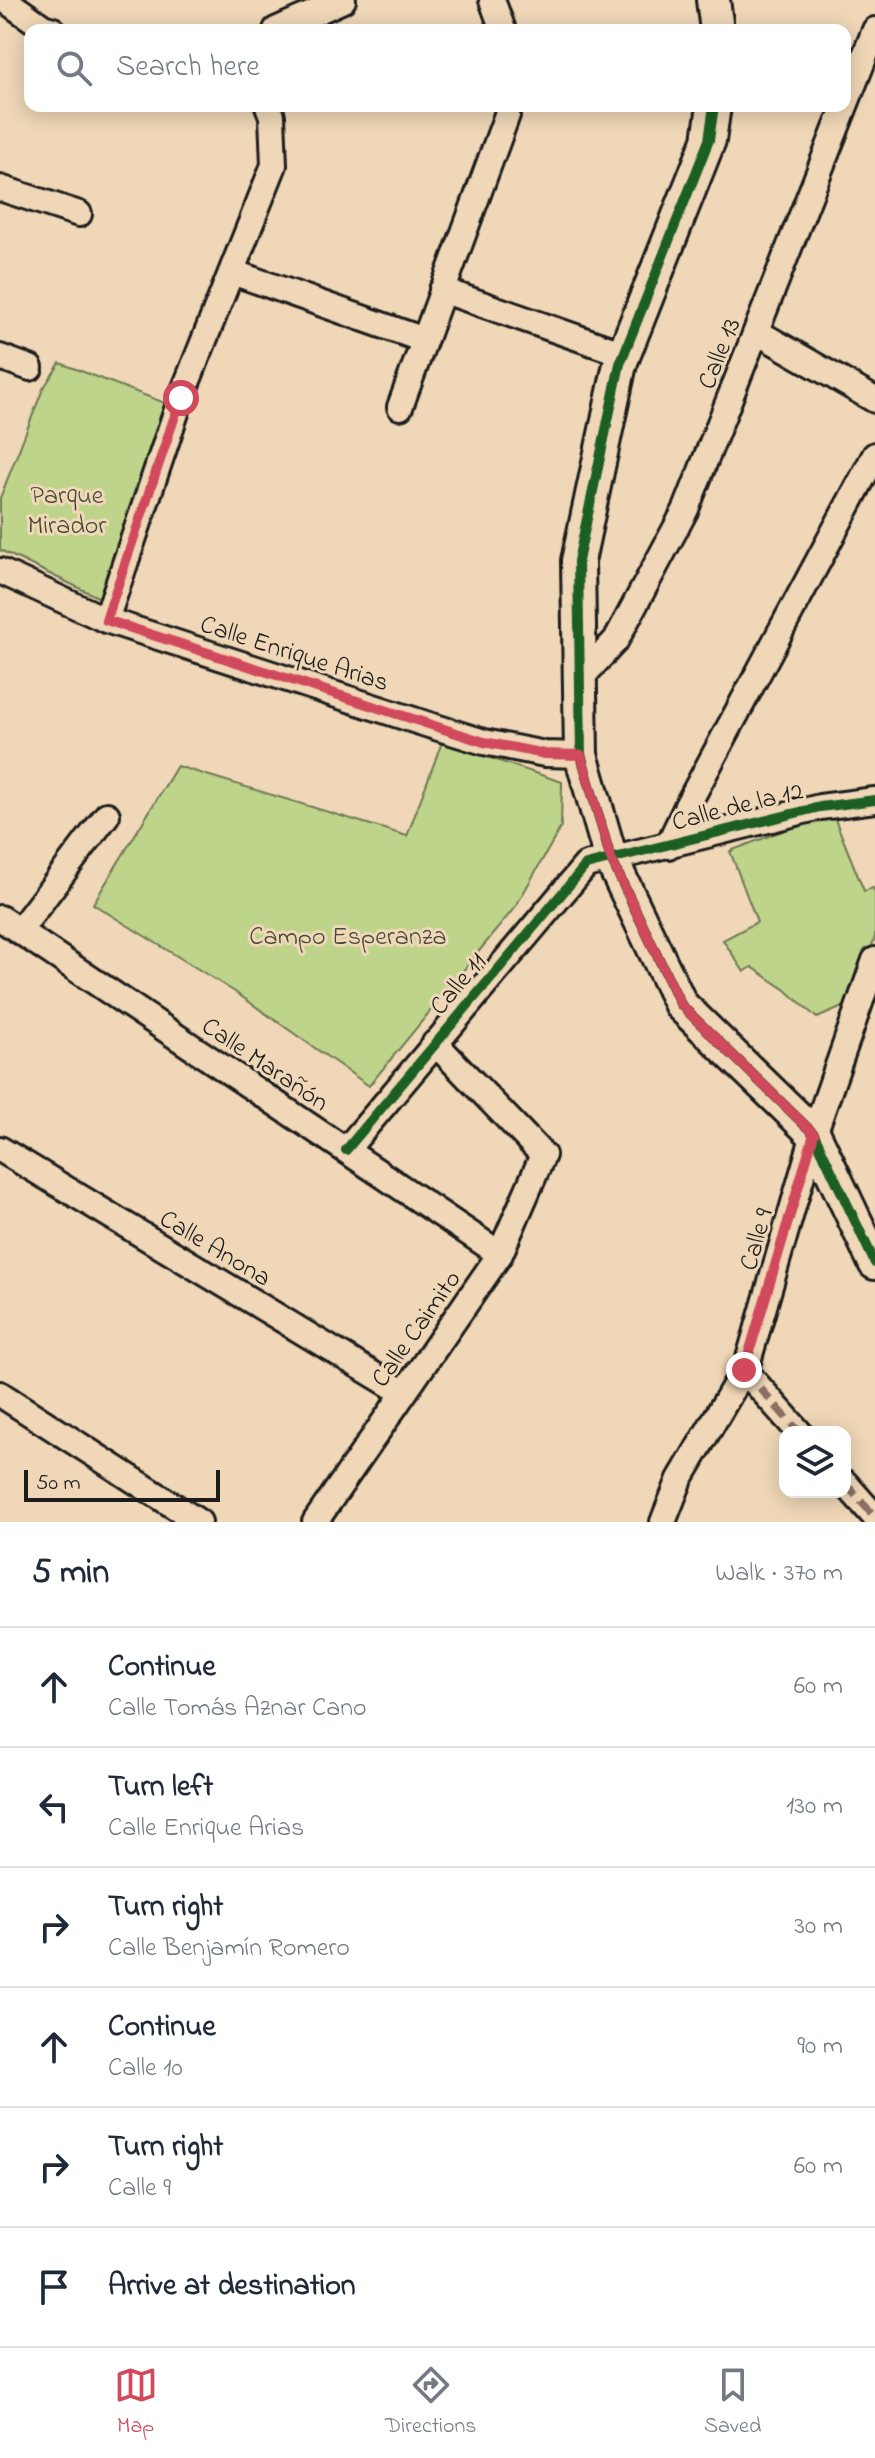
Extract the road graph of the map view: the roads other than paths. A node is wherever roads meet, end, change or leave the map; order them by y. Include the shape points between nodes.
1 (5, 0) edge
2 (343, 0) edge
3 (492, 0) edge
4 (713, 0) edge
5 (39, 24) edge
6 (289, 24) edge
7 (501, 24) edge
8 (716, 24) edge
9 (875, 30) edge
10 (851, 91) edge
11 (270, 112) edge
12 (507, 112) edge
13 (713, 112) edge
14 (843, 112) edge
15 (0, 188) edge
16 (79, 214) dead end
17 (232, 272) junction
18 (442, 290) junction
19 (757, 332) junction
20 (424, 340) junction
21 (624, 354) junction
22 (0, 357) edge
23 (30, 368) dead end
24 (875, 400) edge
25 (400, 407) dead end
26 (875, 455) edge
27 (0, 571) edge
28 (106, 620) junction
29 (580, 679) junction
30 (581, 755) junction
31 (875, 800) edge
32 (107, 815) dead end
33 (668, 846) junction
34 (611, 859) junction
35 (10, 925) edge
36 (875, 960) edge
37 (435, 1043) junction
38 (814, 1134) junction
39 (0, 1149) edge
40 (346, 1150) junction
41 (500, 1254) junction
42 (875, 1263) edge
43 (744, 1370) junction
44 (404, 1393) junction
45 (0, 1394) edge
46 (794, 1426) edge
47 (851, 1490) edge
48 (875, 1517) edge
49 (199, 1522) edge
50 (315, 1522) edge
51 (663, 1522) edge

1 - 5 street
2 - 6 street
3 - 7 street
4 - 8 street
9 - 10 street, Calle 13
11 - 17 street via 274,165
12 - 18 street
13 - 21 street via 709,140
14 - 19 street, Calle 13
15 - 16 street
17 - 20 street
17 - 28 street via 181,398
18 - 20 street
18 - 21 street
19 - 24 street
19 - 29 street, Calle 13 via 686,509 616,640
20 - 25 street
21 - 29 street via 578,561
22 - 23 street
26 - 33 street
27 - 28 street, Calle Enrique Arias
28 - 30 street, Calle Enrique Arias via 484,742
29 - 30 street
30 - 34 street
31 - 33 street, Calle de la 12 via 820,807
32 - 35 street
33 - 34 street, Calle de la 12
34 - 37 street, Calle 11 via 586,865
34 - 38 street via 681,1005
35 - 40 street, Calle Marañón
36 - 38 street, Calle 9
37 - 40 street, Calle 11
37 - 41 street, Calle Caimito via 543,1155
38 - 42 street
38 - 43 street, Calle 9
39 - 44 street, Calle Anona
40 - 41 street, Calle Marañón
41 - 44 street, Calle Caimito
43 - 46 street
43 - 51 street, Calle 9 via 680,1479
44 - 50 street, Calle Caimito
45 - 49 street
47 - 48 street

